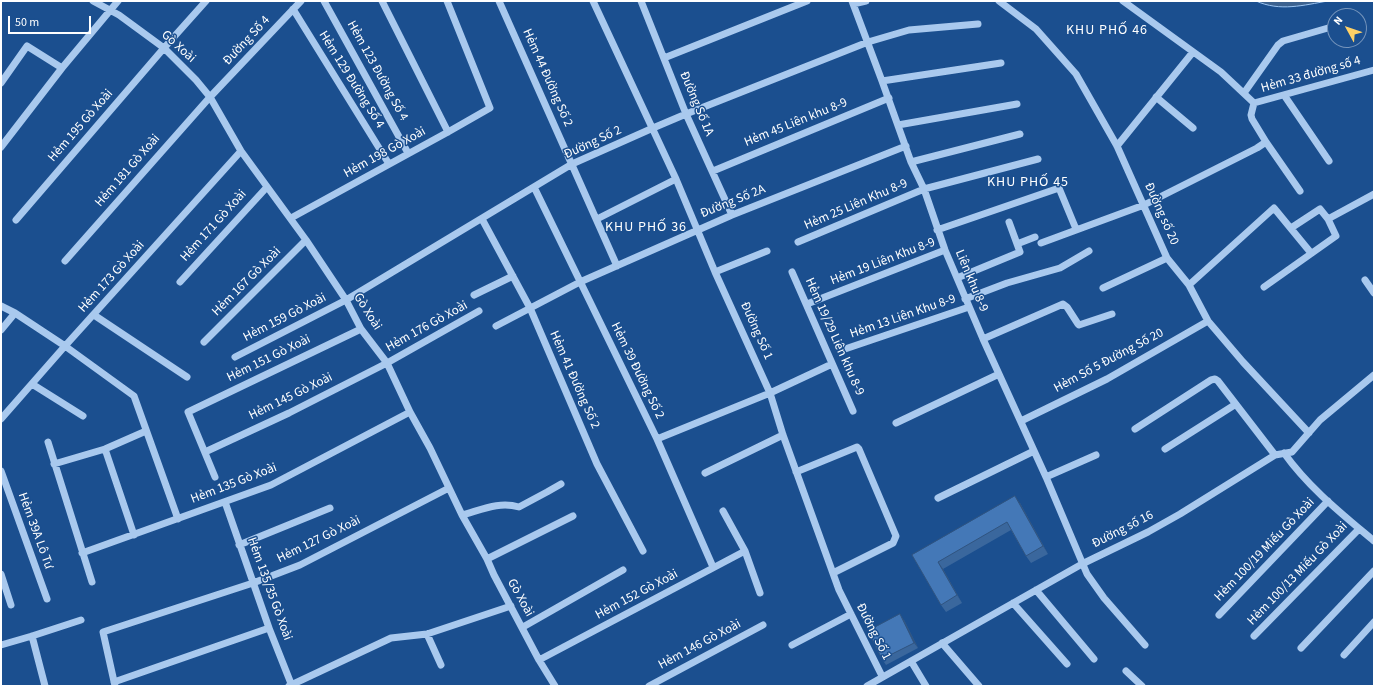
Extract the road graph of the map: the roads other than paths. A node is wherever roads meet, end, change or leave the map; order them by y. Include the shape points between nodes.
1 (93, 1) edge
2 (118, 1) edge
3 (206, 1) edge
4 (301, 1) edge
5 (324, 1) edge
6 (382, 1) edge
7 (447, 1) edge
8 (499, 1) edge
9 (593, 1) edge
10 (641, 1) edge
11 (807, 1) edge
12 (866, 1) edge
13 (999, 1) edge
14 (1124, 1) edge
15 (852, 2) edge
16 (293, 9) junction
17 (110, 10) junction
18 (978, 24) dead end
19 (1327, 28) edge
20 (868, 42) junction
21 (164, 48) junction
22 (1193, 52) junction
23 (664, 58) junction
24 (1001, 63) dead end
25 (62, 68) junction
26 (1374, 70) edge
27 (882, 81) junction
28 (1, 83) edge
29 (1244, 93) junction
30 (1284, 94) junction
31 (210, 97) junction
32 (1156, 97) junction
33 (888, 98) junction
34 (1254, 103) junction
35 (1017, 104) dead end
36 (686, 114) junction
37 (898, 125) junction
38 (653, 128) junction
39 (1193, 128) dead end
40 (448, 132) junction
41 (1020, 134) dead end
42 (1266, 142) junction
43 (906, 146) junction
44 (1117, 146) junction
45 (1, 147) edge
46 (241, 151) junction
47 (408, 153) junction
48 (1038, 159) dead end
49 (1329, 161) dead end
50 (911, 162) junction
51 (389, 164) junction
52 (572, 164) junction
53 (713, 171) junction
54 (676, 179) junction
55 (267, 187) junction
56 (534, 187) junction
57 (924, 189) junction
58 (1300, 191) dead end
59 (1374, 194) edge
60 (1144, 204) junction
61 (732, 215) junction
62 (291, 218) junction
63 (482, 219) junction
64 (597, 219) junction
65 (1328, 219) junction
66 (16, 220) dead end
67 (1009, 222) dead end
68 (1291, 228) junction
69 (1076, 229) junction
70 (697, 230) junction
71 (937, 230) junction
72 (1035, 237) dead end
73 (306, 240) junction
74 (798, 242) dead end
75 (1041, 243) dead end
76 (1017, 244) junction
77 (945, 250) junction
78 (767, 251) dead end
79 (1089, 251) dead end
80 (1311, 253) junction
81 (1167, 258) junction
82 (65, 261) dead end
83 (617, 266) junction
84 (715, 272) junction
85 (792, 272) dead end
86 (513, 276) junction
87 (957, 278) junction
88 (1365, 280) dead end
89 (180, 282) dead end
90 (580, 282) junction
91 (1189, 285) junction
92 (1264, 287) dead end
93 (1103, 288) dead end
94 (1374, 292) edge
95 (474, 295) dead end
96 (966, 299) junction
97 (346, 300) junction
98 (807, 304) junction
99 (1, 306) edge
100 (969, 307) junction
101 (530, 308) junction
102 (479, 311) dead end
103 (15, 313) junction
104 (1112, 314) dead end
105 (94, 315) junction
106 (1208, 321) junction
107 (496, 326) dead end
108 (361, 329) junction
109 (1, 330) edge
110 (983, 339) junction
111 (204, 342) dead end
112 (65, 346) junction
113 (845, 350) dead end
114 (235, 358) dead end
115 (386, 363) junction
116 (832, 364) junction
117 (999, 374) junction
118 (1374, 376) edge
119 (187, 378) dead end
120 (32, 384) junction
121 (770, 393) junction
122 (1236, 404) junction
123 (853, 411) dead end
124 (410, 412) junction
125 (83, 416) dead end
126 (1, 419) edge
127 (1021, 421) junction
128 (896, 423) dead end
129 (1135, 429) dead end
130 (146, 431) junction
131 (1309, 433) junction
132 (783, 435) junction
133 (657, 439) junction
134 (48, 442) dead end
135 (105, 449) junction
136 (1165, 449) dead end
137 (1034, 451) junction
138 (205, 452) junction
139 (1284, 453) junction
140 (1096, 455) dead end
141 (1275, 455) junction
142 (54, 464) junction
143 (1, 471) edge
144 (796, 472) junction
145 (706, 473) dead end
146 (215, 477) dead end
147 (1046, 477) junction
148 (561, 484) dead end
149 (449, 488) junction
150 (938, 498) dead end
151 (225, 502) junction
152 (1328, 502) junction
153 (330, 508) dead end
154 (723, 511) dead end
155 (462, 515) junction
156 (573, 516) dead end
157 (178, 519) junction
158 (1360, 529) junction
159 (134, 535) junction
160 (1374, 541) edge
161 (239, 544) junction
162 (643, 551) dead end
163 (746, 551) junction
164 (82, 553) junction
165 (487, 559) junction
166 (1082, 564) junction
167 (713, 567) junction
168 (623, 570) dead end
169 (1374, 571) edge
170 (833, 573) junction
171 (1, 574) edge
172 (92, 582) dead end
173 (253, 583) junction
174 (1036, 590) junction
175 (760, 593) dead end
176 (46, 599) dead end
177 (1013, 602) junction
178 (11, 605) dead end
179 (511, 606) junction
180 (851, 614) junction
181 (1219, 615) dead end
182 (82, 620) dead end
183 (1374, 622) edge
184 (763, 625) dead end
185 (523, 627) junction
186 (269, 628) junction
187 (427, 634) junction
188 (32, 636) junction
189 (1254, 636) dead end
190 (942, 643) junction
191 (1, 645) edge
192 (792, 645) dead end
193 (1145, 645) dead end
194 (1302, 648) dead end
195 (1344, 655) dead end
196 (1094, 658) dead end
197 (539, 660) junction
198 (911, 661) junction
199 (1067, 664) dead end
200 (441, 665) dead end
201 (1126, 671) dead end
202 (882, 676) junction
203 (114, 684) edge
204 (45, 686) edge
205 (291, 686) edge
206 (555, 686) edge
207 (649, 686) edge
208 (867, 686) edge
209 (926, 686) edge
210 (979, 686) edge
211 (1142, 686) edge

1 - 17 street, Gò Xoài
2 - 17 street
3 - 21 street, Hẻm 195 Gò Xoài
4 - 16 street, Đường Số 4
5 - 47 street, Hẻm 123 Đường Số 4
6 - 40 street
7 - 40 street, Hẻm 198 Gò Xoài via 490,108
8 - 52 street, Hẻm 44 Đường Số 2
9 - 38 street, Đường Số 1
10 - 23 street, Đường Số 1A
11 - 23 street
12 - 15 street
13 - 44 street, Đường số 20 via 1036,29 1076,74
14 - 22 street, Hẻm 33 đường số 4
15 - 20 street, Liên khu 8-9
16 - 31 street, Đường Số 4
16 - 51 street, Hẻm 129 Đường Số 4
17 - 21 street, Gò Xoài
17 - 25 street
18 - 20 street, Đường Số 2 via 909,30
19 - 29 street via 1283,41
20 - 27 street, Liên khu 8-9
20 - 36 street, Đường Số 2
21 - 31 street, Gò Xoài
21 - 66 street, Hẻm 195 Gò Xoài
22 - 29 street, Hẻm 33 đường số 4
22 - 32 street
23 - 36 street, Đường Số 1A
24 - 27 street
25 - 28 street via 27,46
25 - 45 street
26 - 30 street, Hẻm 33 đường số 4
27 - 33 street, Liên khu 8-9
29 - 34 street, Hẻm 33 đường số 4
30 - 34 street, Hẻm 33 đường số 4
30 - 49 street
31 - 46 street, Gò Xoài
31 - 82 street, Hẻm 181 Gò Xoài
32 - 39 street
32 - 44 street
33 - 37 street, Liên khu 8-9
33 - 53 street, Hẻm 45 Liên khu 8-9
34 - 42 street via 1252,119
35 - 37 street
36 - 38 street, Đường Số 2
36 - 53 street, Đường Số 1A
37 - 43 street, Liên khu 8-9
38 - 52 street, Đường Số 2
38 - 54 street, Đường Số 1
40 - 47 street, Hẻm 198 Gò Xoài
41 - 50 street
42 - 58 street
42 - 60 street
43 - 50 street, Liên khu 8-9
43 - 61 street, Đường Số 2A
44 - 60 street, Đường số 20
46 - 55 street, Gò Xoài
46 - 105 street, Hẻm 173 Gò Xoài
47 - 51 street, Hẻm 198 Gò Xoài
48 - 57 street, Hẻm 25 Liên Khu 8-9
50 - 57 street, Liên khu 8-9
51 - 62 street, Hẻm 198 Gò Xoài
52 - 56 street, Đường Số 2
52 - 64 street, Hẻm 44 Đường Số 2
53 - 61 street, Đường Số 1A
54 - 64 street
54 - 70 street, Đường Số 1
55 - 62 street, Gò Xoài
55 - 89 street, Hẻm 171 Gò Xoài
56 - 63 street, Đường Số 2
56 - 90 street, Hẻm 39 Đường Số 2
57 - 71 street, Liên khu 8-9
57 - 74 street, Hẻm 25 Liên Khu 8-9
59 - 65 street
60 - 69 street
60 - 81 street, Đường số 20
61 - 70 street, Đường Số 2A
62 - 73 street, Gò Xoài
63 - 86 street, Hẻm 41 Đường Số 2
63 - 97 street, Đường Số 2
64 - 83 street, Hẻm 44 Đường Số 2
65 - 68 street via 1320,209
65 - 80 street via 1336,236
67 - 76 street
68 - 80 street
68 - 91 street via 1274,208
69 - 71 street via 1059,188
69 - 75 street
70 - 83 street, Đường Số 2A
70 - 84 street, Đường Số 1
71 - 77 street, Liên khu 8-9
72 - 76 street
73 - 97 street, Gò Xoài
73 - 111 street, Hẻm 167 Gò Xoài
76 - 87 street via 1020,252
77 - 87 street, Liên khu 8-9
77 - 98 street, Hẻm 19 Liên Khu 8-9
78 - 84 street
79 - 96 street via 1060,268 1007,283
80 - 92 street
81 - 91 street, Đường số 20
81 - 93 street
83 - 90 street, Đường Số 2A
84 - 121 street, Đường Số 1
85 - 98 street, Hẻm 19/29 Liên khu 8-9
86 - 95 street
86 - 101 street, Hẻm 41 Đường Số 2
87 - 96 street, Liên khu 8-9
88 - 94 street
90 - 101 street, Đường Số 2A
90 - 133 street, Hẻm 39 Đường Số 2
91 - 106 street, Đường số 20
96 - 100 street, Liên khu 8-9
97 - 108 street, Gò Xoài
97 - 114 street, Hẻm 159 Gò Xoài
98 - 116 street, Hẻm 19/29 Liên khu 8-9
99 - 103 street
100 - 110 street, Liên khu 8-9
100 - 113 street, Hẻm 13 Liên Khu 8-9
101 - 107 street
101 - 162 street, Hẻm 41 Đường Số 2 via 597,464
102 - 115 street, Hẻm 176 Gò Xoài
103 - 109 street
103 - 112 street
104 - 110 street via 1079,325 1063,304
105 - 112 street, Hẻm 173 Gò Xoài
105 - 119 street
106 - 127 street, Hẻm Số 5 Đường Số 20 via 1107,379
106 - 131 street, Đường số 20
108 - 115 street, Gò Xoài
108 - 138 street, Hẻm 151 Gò Xoài via 188,412
110 - 117 street, Liên khu 8-9
112 - 120 street, Hẻm 173 Gò Xoài
112 - 130 street via 134,396
115 - 124 street, Gò Xoài
115 - 138 street, Hẻm 145 Gò Xoài
116 - 121 street
116 - 123 street, Hẻm 19/29 Liên khu 8-9
117 - 127 street, Liên khu 8-9
117 - 128 street
118 - 131 street, Đường số 16 via 1320,420
120 - 125 street
120 - 126 street, Hẻm 173 Gò Xoài
121 - 132 street, Đường Số 1
121 - 133 street
122 - 129 street via 1215,379
122 - 136 street
122 - 141 street
124 - 149 street, Gò Xoài
124 - 151 street, Hẻm 135 Gò Xoài via 271,485
127 - 137 street, Liên khu 8-9
130 - 135 street
130 - 157 street
131 - 139 street, Đường số 16 via 1292,452
132 - 144 street, Đường Số 1
132 - 145 street
133 - 167 street, Hẻm 39 Đường Số 2
134 - 142 street
135 - 142 street
135 - 159 street
137 - 147 street, Liên khu 8-9
137 - 150 street
138 - 146 street
139 - 141 street, Đường số 16
139 - 152 street via 1303,478
140 - 147 street
141 - 166 street, Đường số 16 via 1180,514
142 - 164 street
143 - 176 street, Hẻm 39A Lô Tư
144 - 170 street, Đường Số 1
144 - 170 street via 856,447 896,536 894,543
147 - 166 street, Liên khu 8-9
148 - 155 street via 519,506 496,505
149 - 155 street, Gò Xoài
149 - 173 street, Hẻm 127 Gò Xoài via 300,564
151 - 157 street, Hẻm 135 Gò Xoài
151 - 161 street, Hẻm 135/35 Gò Xoài
152 - 158 street
152 - 181 street, Hẻm 100/19 Miếu Gò Xoài
153 - 161 street
154 - 163 street
155 - 165 street, Gò Xoài
156 - 165 street
157 - 159 street, Hẻm 135 Gò Xoài
158 - 160 street
158 - 189 street, Hẻm 100/13 Miếu Gò Xoài
159 - 164 street, Hẻm 135 Gò Xoài
161 - 173 street, Hẻm 135/35 Gò Xoài
163 - 167 street, Hẻm 152 Gò Xoài
163 - 175 street
164 - 172 street
165 - 179 street, Gò Xoài
166 - 174 street, Đường số 16
166 - 193 street, Liên khu 8-9 via 1104,598
167 - 197 street, Hẻm 152 Gò Xoài
168 - 185 street
169 - 194 street
170 - 180 street, Đường Số 1
171 - 178 street
173 - 186 street, Hẻm 135/35 Gò Xoài
173 - 203 street, Hẻm 127 Gò Xoài via 103,632
174 - 177 street, Đường số 16
174 - 196 street
177 - 190 street, Đường số 16
177 - 199 street
179 - 185 street, Gò Xoài
179 - 187 street
180 - 192 street
180 - 202 street, Đường Số 1
182 - 188 street
183 - 195 street
184 - 207 street, Hẻm 146 Gò Xoài
185 - 197 street, Gò Xoài
186 - 203 street
186 - 205 street, Hẻm 135/35 Gò Xoài
187 - 200 street
187 - 205 street via 391,638
188 - 191 street
188 - 204 street
190 - 198 street, Đường số 16
190 - 210 street
197 - 206 street, Gò Xoài
198 - 202 street, Đường số 16
198 - 209 street
201 - 211 street
202 - 208 street, Đường số 16

